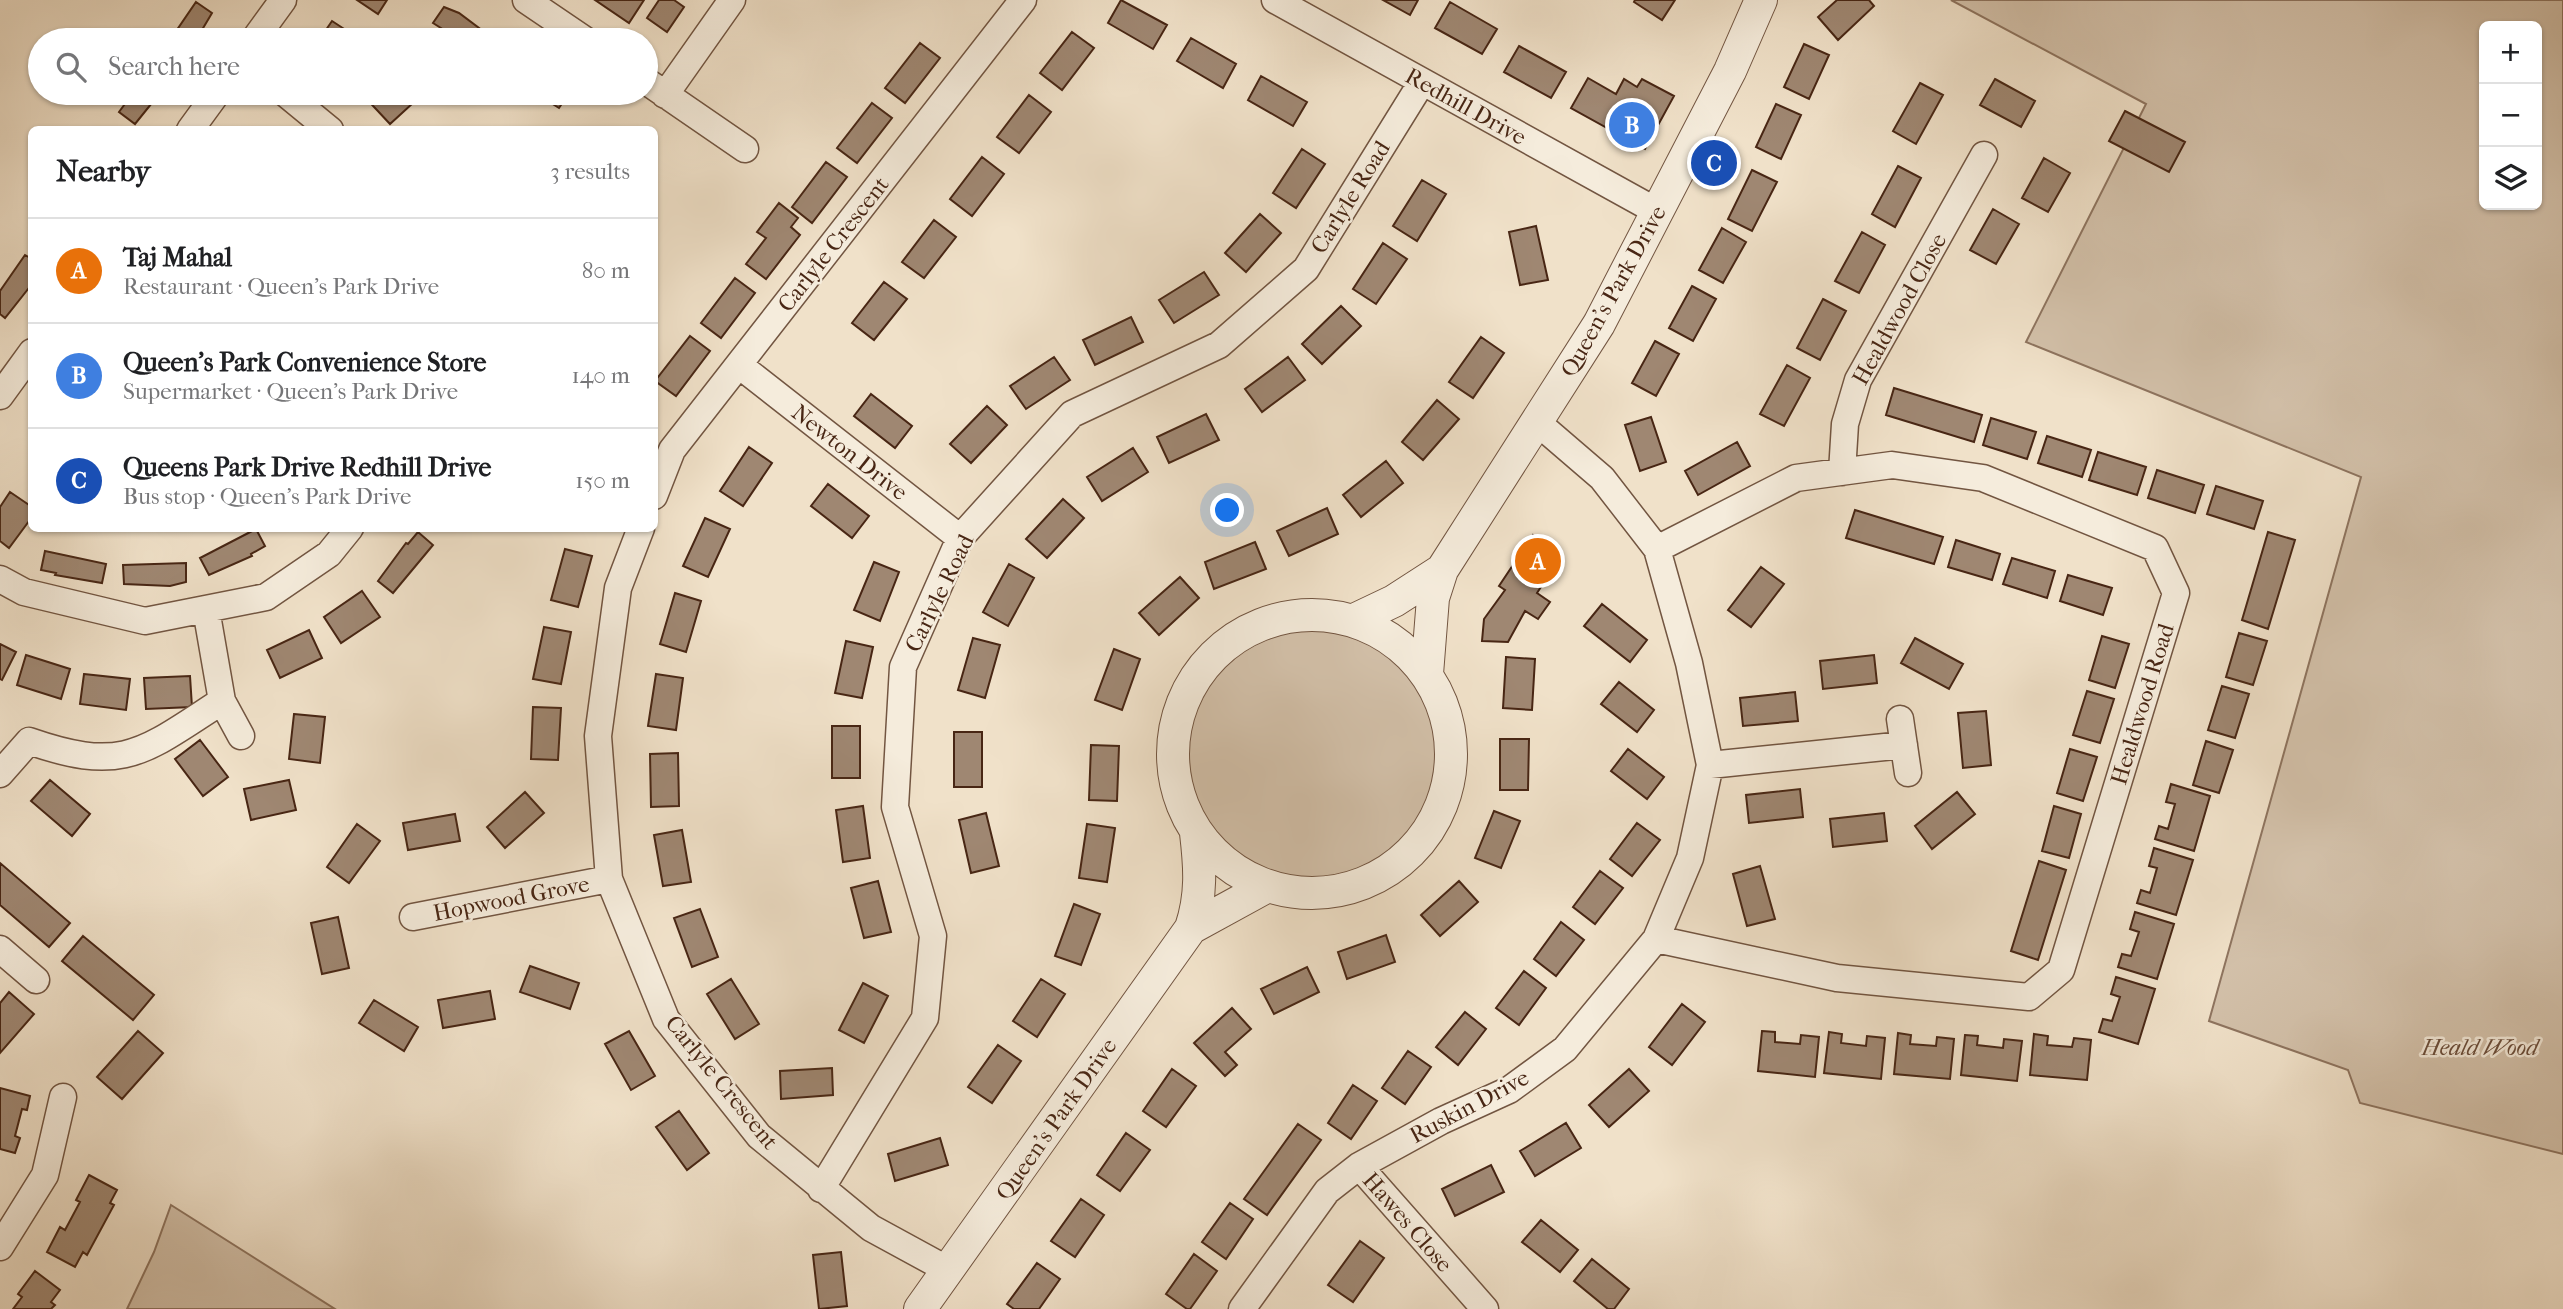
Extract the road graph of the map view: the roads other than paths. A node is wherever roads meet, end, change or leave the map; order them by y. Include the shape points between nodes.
1 (283, 0) edge
2 (526, 0) edge
3 (732, 0) edge
4 (1023, 0) edge
5 (1275, 0) edge
6 (1761, 0) edge
7 (263, 28) edge
8 (567, 28) edge
9 (1422, 82) junction
10 (658, 85) edge
11 (658, 90) edge
12 (208, 105) edge
13 (300, 105) edge
14 (193, 126) edge
15 (325, 126) edge
16 (745, 149) dead end
17 (1984, 155) dead end
18 (1658, 212) junction
19 (28, 358) edge
20 (739, 365) junction
21 (0, 396) edge
22 (1538, 423) junction
23 (1842, 472) junction
24 (658, 486) edge
25 (348, 532) edge
26 (639, 532) edge
27 (960, 538) junction
28 (1657, 549) junction
29 (1443, 570) junction
30 (0, 579) edge
31 (206, 609) junction
32 (1354, 620) junction
33 (1427, 674) junction
34 (222, 701) junction
35 (241, 736) dead end
36 (1710, 765) junction
37 (1908, 773) dead end
38 (0, 774) edge
39 (1196, 833) junction
40 (609, 879) junction
41 (1266, 887) junction
42 (414, 917) dead end
43 (1191, 928) junction
44 (1656, 939) junction
45 (0, 949) edge
46 (36, 981) dead end
47 (63, 1097) dead end
48 (1359, 1166) junction
49 (821, 1189) junction
50 (0, 1247) edge
51 (947, 1270) junction
52 (920, 1309) edge
53 (1242, 1309) edge
54 (1485, 1309) edge

1 - 7 street
2 - 8 street
3 - 10 street
4 - 20 street, Carlyle Crescent
5 - 9 street, Redhill Drive
6 - 18 street, Queen's Park Drive
9 - 18 street, Redhill Drive
9 - 27 street, Carlyle Road via 1306,269 1219,345 1072,414
11 - 16 street
12 - 14 street
13 - 15 street
17 - 23 street, Healdwood Close via 1858,380 1845,424
18 - 22 street, Queen's Park Drive via 1599,324
19 - 21 street
20 - 24 street, Carlyle Crescent via 673,450
20 - 27 street, Newton Drive
22 - 28 street, Ruskin Drive via 1602,478
22 - 29 street, Queen's Park Drive
23 - 28 street, Healdwood Road via 1796,478
23 - 44 street, Healdwood Road via 1892,465 1983,478 2155,548 2176,593 2061,970 2029,997 1837,978
25 - 31 street via 329,554 266,597
26 - 40 street, Carlyle Crescent via 618,589 598,737
27 - 49 street, Carlyle Road via 903,667 895,807 933,936 925,1018
28 - 36 street, Ruskin Drive via 1689,663
29 - 32 street, Queen's Park Drive
29 - 33 street, Queen's Park Drive via 1430,614
30 - 31 street via 24,592 145,621
31 - 34 street
32 - 33 street, Queen's Park Drive via 1407,650
32 - 39 street, Queen's Park Drive via 1323,614 1279,618 1237,635 1204,665 1181,704 1172,748 1177,792
33 - 41 street, Queen's Park Drive via 1451,731 1452,761 1447,792 1418,846 1395,867 1355,887 1310,894
34 - 35 street
34 - 38 street via 151,747 111,759 64,753 29,741
36 - 37 street via 1902,732
36 - 44 street, Ruskin Drive via 1690,858
39 - 41 street, Queen's Park Drive via 1227,866
39 - 43 street, Queen's Park Drive via 1201,873 1199,904
40 - 42 street, Hopwood Grove
40 - 49 street, Carlyle Crescent via 666,1019 759,1136
41 - 43 street, Queen's Park Drive
43 - 51 street, Queen's Park Drive
44 - 48 street, Ruskin Drive via 1565,1049 1509,1090
45 - 46 street
47 - 50 street via 44,1175
48 - 53 street, Ruskin Drive via 1327,1191
48 - 54 street, Hawes Close
49 - 51 street, Carlyle Crescent via 871,1228
51 - 52 street, Queen's Park Drive

